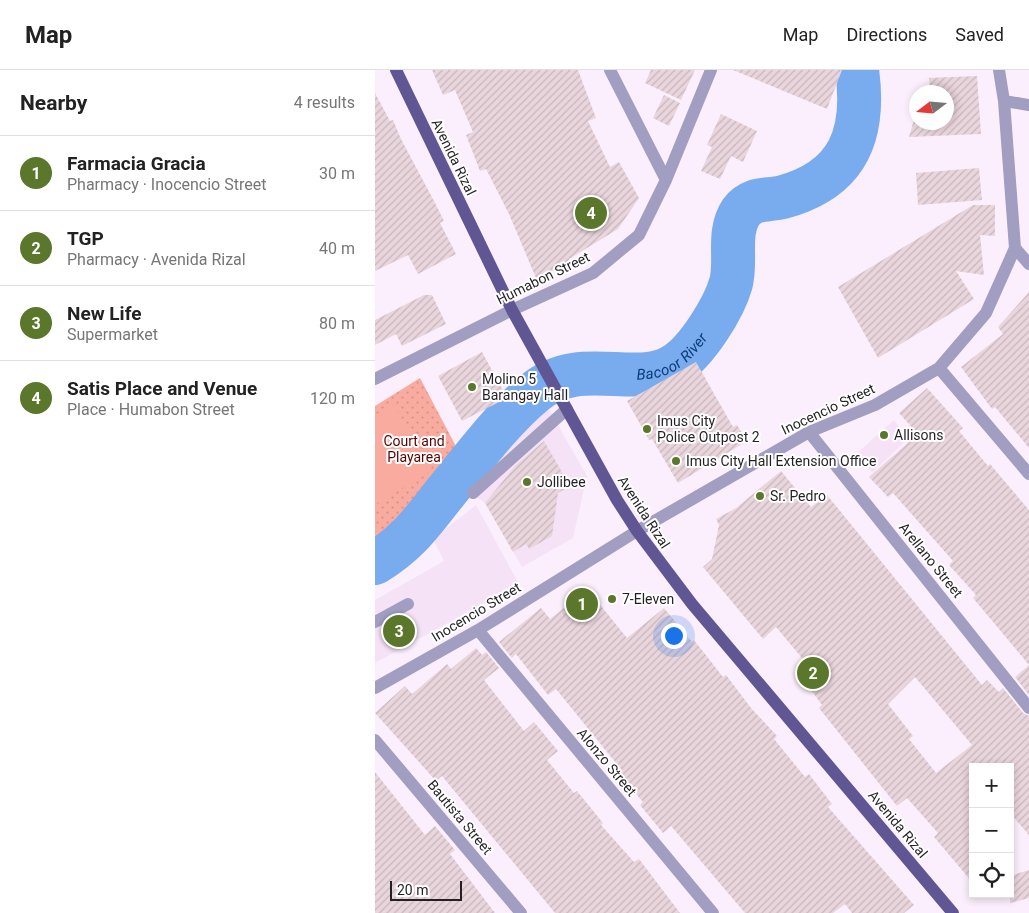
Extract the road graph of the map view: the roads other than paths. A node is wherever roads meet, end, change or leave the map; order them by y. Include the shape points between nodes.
1 (396, 70) edge
2 (610, 70) edge
3 (711, 70) edge
4 (999, 70) edge
5 (1004, 100) junction
6 (1029, 105) edge
7 (666, 180) junction
8 (1015, 248) junction
9 (1029, 264) edge
10 (512, 310) junction
11 (939, 368) junction
12 (375, 379) edge
13 (564, 404) junction
14 (809, 432) junction
15 (1029, 474) edge
16 (473, 493) dead end
17 (637, 531) junction
18 (408, 604) dead end
19 (375, 622) edge
20 (478, 630) junction
21 (375, 688) edge
22 (1029, 708) edge
23 (375, 740) edge
24 (521, 913) edge
25 (713, 913) edge
26 (953, 913) edge

1 - 10 main road, Avenida Rizal
2 - 7 street
3 - 7 street, Humabon Street
4 - 5 street, Inocencio Street
5 - 6 street
5 - 8 street, Inocencio Street
7 - 10 street, Humabon Street via 639,235 593,273
8 - 9 street
8 - 11 street, Inocencio Street via 986,312
10 - 12 street, Humabon Street
10 - 13 main road, Avenida Rizal
11 - 14 street, Inocencio Street via 875,405
11 - 15 street
13 - 16 street
13 - 17 main road, Avenida Rizal
14 - 17 street, Inocencio Street
14 - 22 street, Arellano Street
17 - 20 street, Inocencio Street
17 - 26 main road, Avenida Rizal via 692,604
18 - 19 street
20 - 21 street, Inocencio Street
20 - 25 street, Alonzo Street
23 - 24 street, Bautista Street

